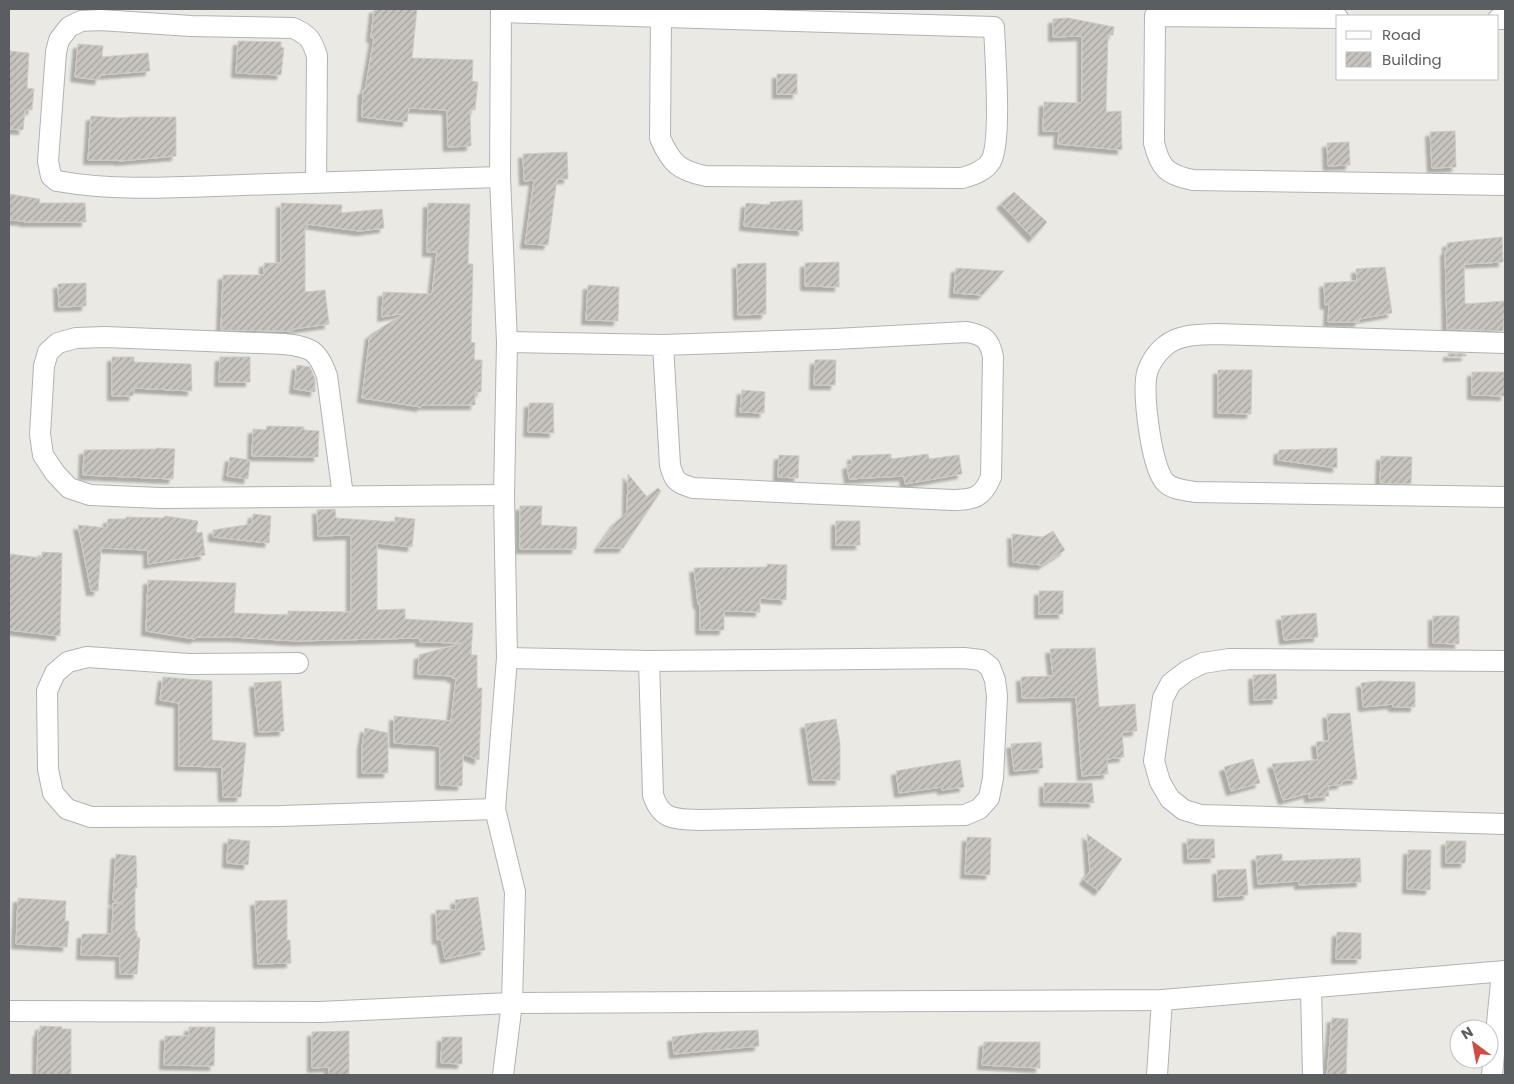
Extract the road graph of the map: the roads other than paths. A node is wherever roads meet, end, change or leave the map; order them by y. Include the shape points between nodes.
1 (501, 10) edge
2 (660, 17) junction
3 (1336, 18) edge
4 (500, 177) junction
5 (316, 183) junction
6 (1505, 185) edge
7 (507, 342) junction
8 (1505, 343) edge
9 (663, 345) junction
10 (504, 495) junction
11 (343, 496) junction
12 (1505, 497) edge
13 (507, 658) junction
14 (649, 660) junction
15 (1505, 661) edge
16 (298, 662) dead end
17 (495, 808) junction
18 (1505, 824) edge
19 (1504, 972) edge
20 (1310, 988) junction
21 (1162, 1000) junction
22 (512, 1004) junction
23 (9, 1011) edge
24 (503, 1075) edge
25 (1157, 1075) edge
26 (1313, 1075) edge
27 (1492, 1075) edge

1 - 2 street
1 - 4 street
2 - 2 street via 994,27 996,150 990,162 978,173 962,178 706,176 689,173 676,166 660,138
3 - 6 street via 1155,16 1154,143 1164,169 1177,177 1193,180
4 - 5 street
4 - 7 street
5 - 5 street via 317,56 306,34 293,28 100,20 81,21 69,27 59,40 48,160 51,176 57,182 113,188
7 - 9 street
7 - 10 street
8 - 12 street via 1216,334 1183,336 1166,345 1154,358 1146,377 1152,454 1158,472 1175,489 1195,492
9 - 9 street via 670,465 673,476 683,485 953,500 969,500 987,488 991,477 993,357 991,346 977,334
10 - 11 street
10 - 13 street
11 - 11 street via 327,376 321,360 312,351 284,344 104,337 76,338 58,343 48,352 44,366 40,434 43,455 69,488 90,496
13 - 14 street
13 - 17 street
14 - 14 street via 981,660 990,667 997,696 989,798 965,815 698,820 667,816 656,806 653,795
15 - 18 street via 1229,660 1203,663 1171,683 1163,698 1154,761 1160,782 1170,799 1184,810 1201,815
16 - 17 street via 189,664 87,658 68,662 55,673 47,691 48,769 52,793 67,809 91,817 281,816
17 - 22 street via 515,892
19 - 20 street
19 - 27 street
20 - 21 street
20 - 26 street
21 - 22 street
21 - 25 street
22 - 23 street via 320,1012
22 - 24 street

